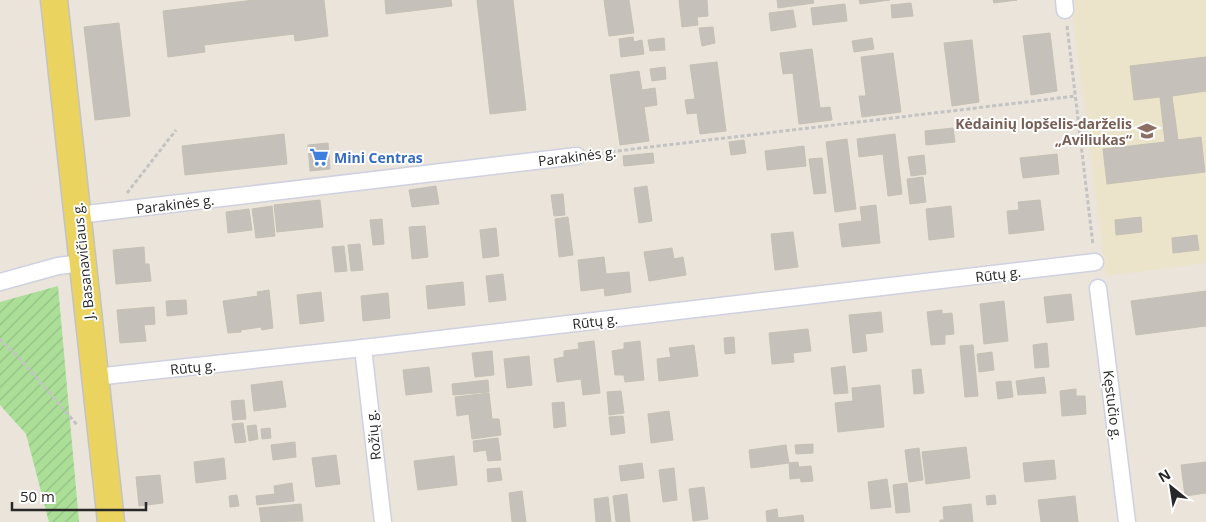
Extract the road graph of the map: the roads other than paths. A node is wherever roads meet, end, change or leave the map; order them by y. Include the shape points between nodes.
1 (54, 0) edge
2 (576, 156) road end
3 (78, 215) junction
4 (1095, 262) road end
5 (82, 263) junction
6 (0, 282) edge
7 (1098, 288) dead end
8 (363, 348) junction
9 (95, 377) junction
10 (111, 522) edge
11 (383, 522) edge
12 (1127, 522) edge

1 - 3 main road, J. Basanavičiaus g.
2 - 3 street, Parakinės g.
3 - 5 main road, J. Basanavičiaus g.
4 - 8 street, Rūtų g.
5 - 6 street
5 - 9 main road, J. Basanavičiaus g.
7 - 12 street, Kęstučio g.
8 - 9 street, Rūtų g.
8 - 11 street, Rožių g.
9 - 10 main road, J. Basanavičiaus g.

